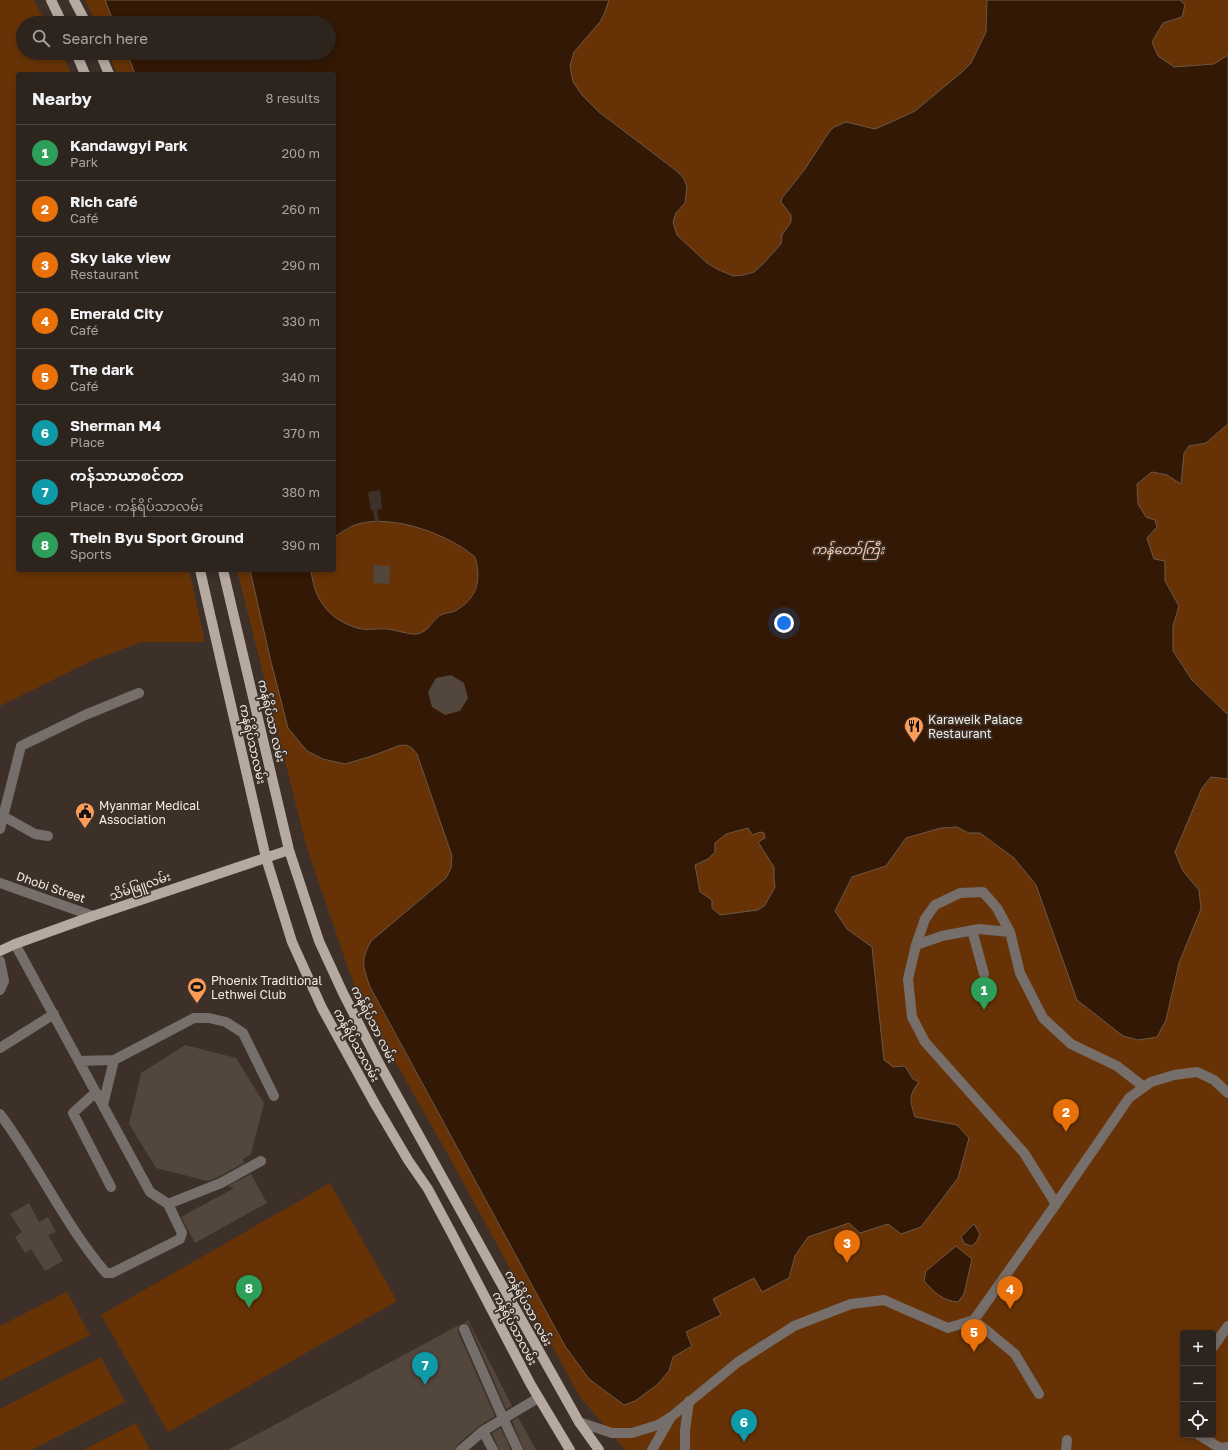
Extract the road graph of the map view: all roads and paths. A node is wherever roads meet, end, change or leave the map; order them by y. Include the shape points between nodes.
1 (50, 0) edge
2 (74, 0) edge
3 (58, 16) edge
4 (82, 16) edge
5 (79, 60) edge
6 (103, 60) edge
7 (84, 72) edge
8 (108, 72) edge
9 (200, 572) edge
10 (223, 572) edge
11 (139, 693) dead end
12 (3, 816) junction
13 (0, 829) edge
14 (48, 836) dead end
15 (289, 850) junction
16 (266, 858) junction
17 (0, 883) edge
18 (93, 916) junction
19 (972, 930) junction
20 (1010, 932) junction
21 (15, 944) junction
22 (916, 945) junction
23 (0, 951) edge
24 (0, 961) edge
25 (984, 974) dead end
26 (0, 990) edge
27 (54, 1014) junction
28 (0, 1048) edge
29 (114, 1060) junction
30 (79, 1061) junction
31 (1144, 1087) junction
32 (96, 1092) junction
33 (1228, 1093) edge
34 (274, 1096) dead end
35 (103, 1105) junction
36 (0, 1114) edge
37 (261, 1161) dead end
38 (111, 1187) dead end
39 (168, 1204) junction
40 (1056, 1204) junction
41 (974, 1320) junction
42 (1228, 1326) edge
43 (464, 1328) dead end
44 (1216, 1343) edge
45 (1039, 1394) dead end
46 (538, 1398) junction
47 (689, 1401) junction
48 (671, 1417) junction
49 (502, 1418) junction
50 (579, 1422) junction
51 (483, 1431) junction
52 (1204, 1438) edge
53 (1228, 1447) edge
54 (461, 1450) edge
55 (493, 1450) edge
56 (518, 1450) edge
57 (570, 1450) edge
58 (599, 1450) edge
59 (652, 1450) edge
60 (685, 1450) edge

1 - 3 main road
2 - 4 main road
5 - 7 main road
6 - 8 main road
9 - 16 main road, ကန်ရိပ်သာလမ်း
10 - 15 main road, ကန်ရိပ်သာ လမ်း
11 - 12 street via 85,715 21,746
12 - 13 street
12 - 14 street via 35,834
15 - 16 main road, သိမ်ဖြူလမ်း
15 - 50 main road, ကန်ရိပ်သာ လမ်း via 319,941 343,993
16 - 18 main road, သိမ်ဖြူလမ်း
16 - 46 main road, ကန်ရိပ်သာလမ်း via 292,942 322,1008 375,1104 428,1189
17 - 18 street, Dhobi Street
18 - 21 main road, သိမ်ဖြူလမ်း
19 - 20 street
19 - 22 street
19 - 25 street
20 - 22 street via 998,908 983,892 960,893 935,905 926,919
20 - 31 street via 1020,973 1043,1018 1071,1044 1117,1066
21 - 23 main road, သိမ်ဖြူလမ်း
21 - 27 street
22 - 40 street via 908,979 912,1018 925,1042 1024,1153
24 - 26 street via 4,981
27 - 28 street
27 - 30 street
29 - 30 street
29 - 34 street via 194,1018 210,1018 226,1022 243,1033
29 - 35 street
30 - 32 street
31 - 33 street via 1151,1082 1174,1075 1197,1072 1214,1080
31 - 40 street via 1129,1098
32 - 35 street
32 - 38 street via 73,1113
35 - 39 street via 150,1192
36 - 39 street via 88,1252 106,1273 112,1273 180,1239 182,1233
37 - 39 street via 222,1183
40 - 41 street
41 - 45 street via 1015,1354
41 - 47 street via 948,1328 884,1300 851,1304 794,1326 738,1362
42 - 44 street
43 - 49 street
46 - 49 street
46 - 57 main road, ကန်ရိပ်သာလမ်း
47 - 48 street
47 - 60 street
48 - 50 street via 632,1433 612,1433
48 - 59 street
49 - 51 street
49 - 56 street
50 - 58 main road, ကန်ရိပ်သာ လမ်း
51 - 54 street
51 - 55 street
52 - 53 street via 1220,1448

